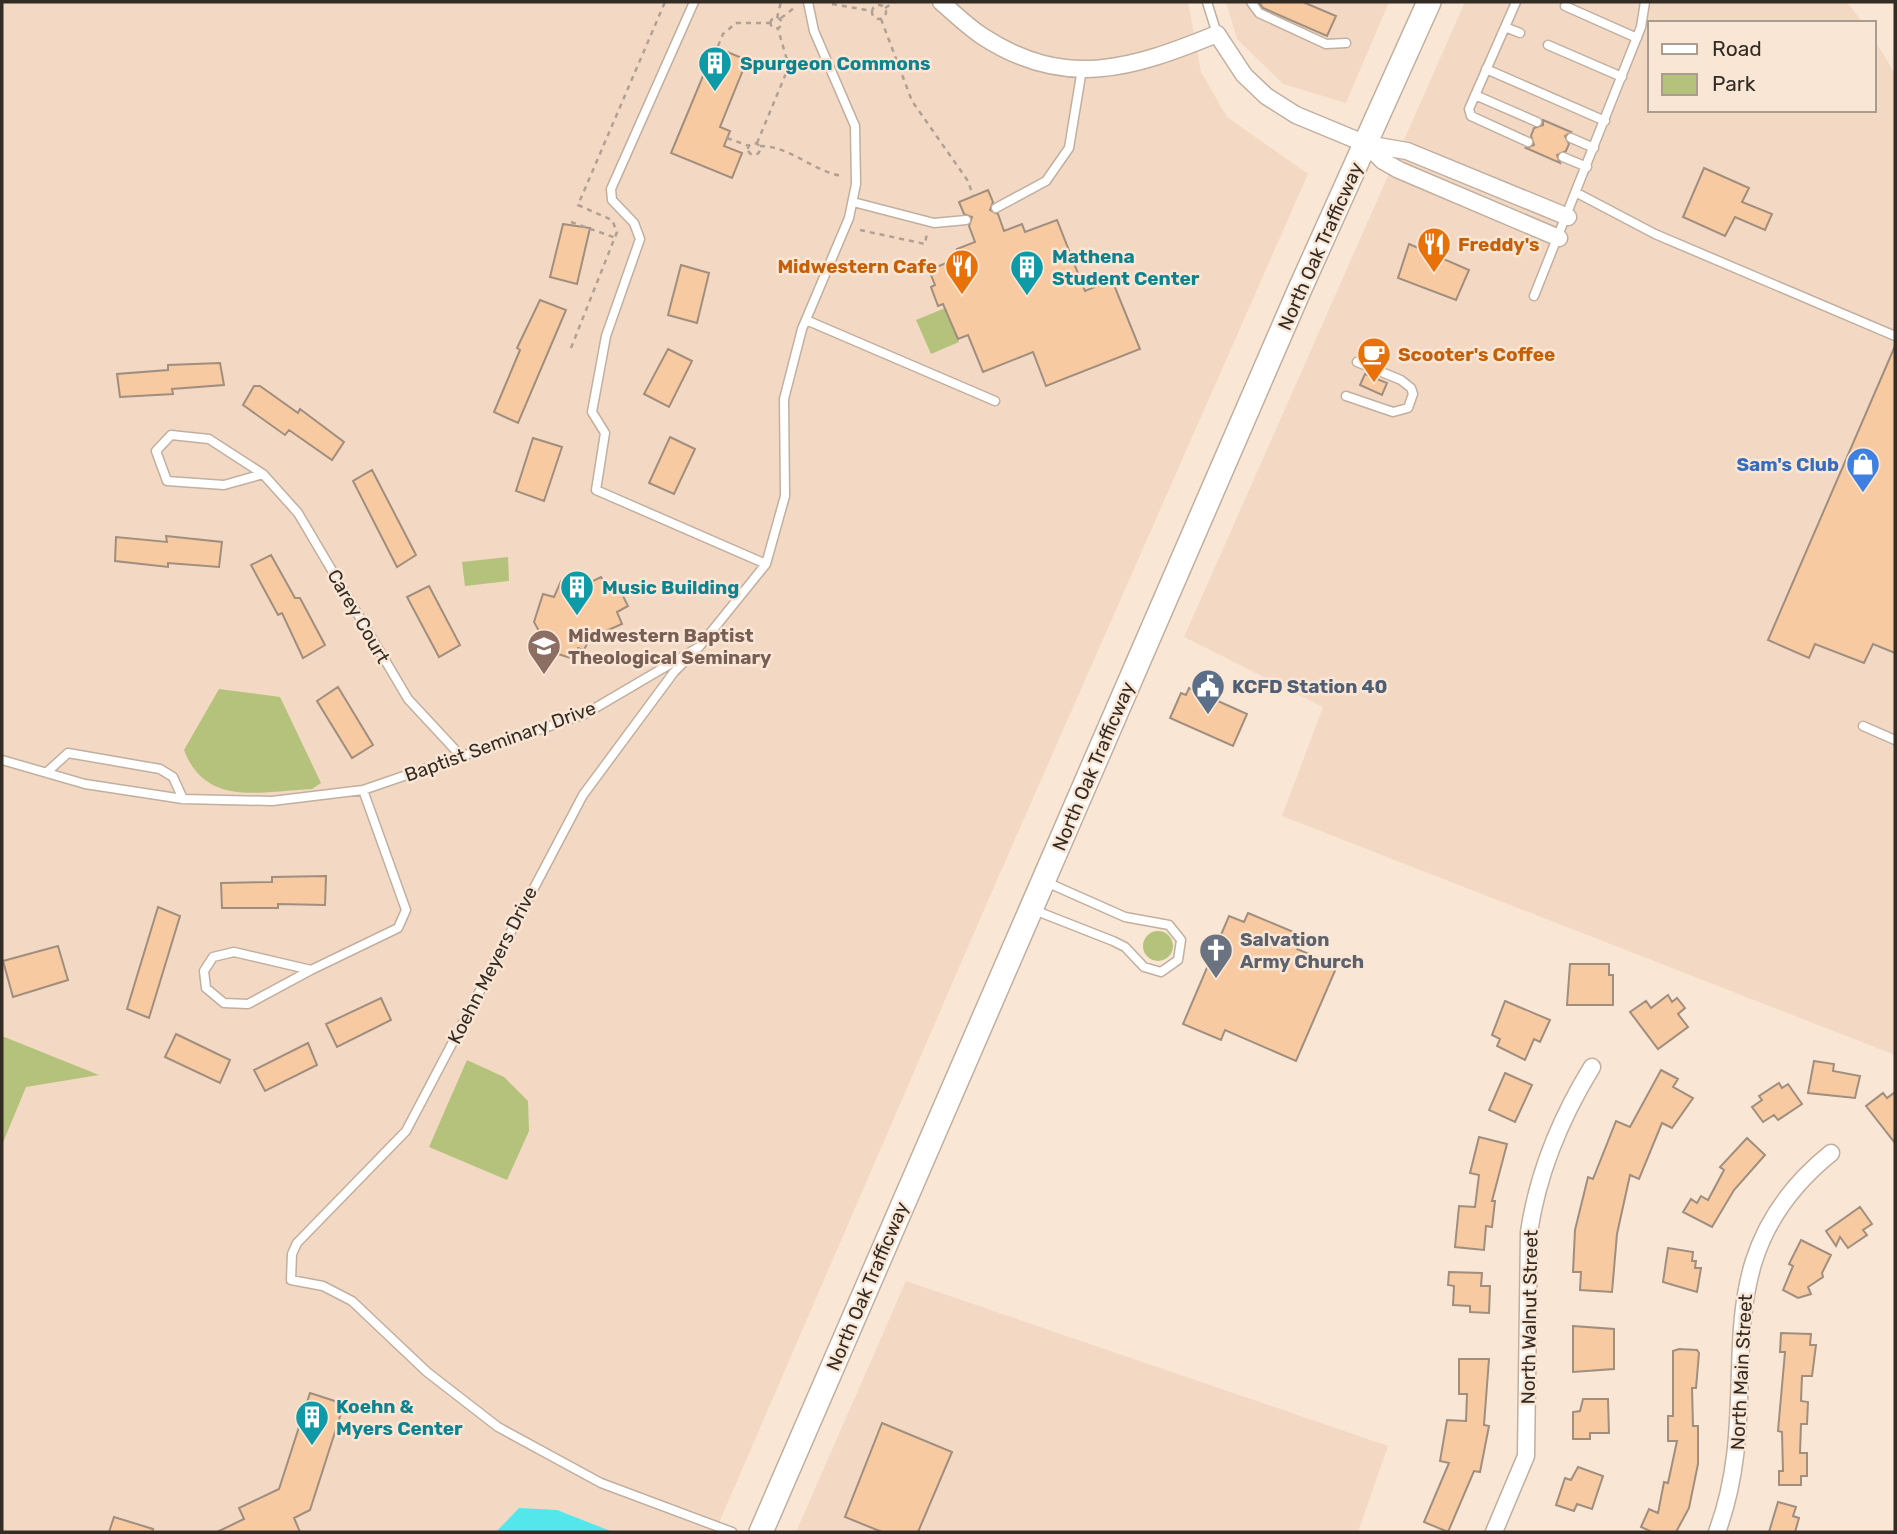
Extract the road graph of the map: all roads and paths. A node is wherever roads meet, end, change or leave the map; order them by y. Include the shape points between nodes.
1 (694, 2) edge
2 (781, 2) edge
3 (808, 2) edge
4 (895, 2) edge
5 (941, 2) edge
6 (1207, 2) edge
7 (1251, 2) edge
8 (1429, 2) edge
9 (1516, 2) edge
10 (1645, 2) edge
11 (879, 3) edge
12 (832, 4) dead end
13 (1565, 6) dead end
14 (794, 8) dead end
15 (885, 8) junction
16 (872, 11) junction
17 (779, 18) junction
18 (881, 19) junction
19 (770, 23) junction
20 (1505, 27) junction
21 (778, 29) junction
22 (1520, 33) dead end
23 (1217, 34) junction
24 (1637, 38) junction
25 (1346, 43) dead end
26 (718, 46) dead end
27 (1548, 46) dead end
28 (1082, 69) junction
29 (1486, 69) junction
30 (1622, 77) junction
31 (1475, 95) junction
32 (1605, 121) junction
33 (1537, 122) dead end
34 (727, 138) dead end
35 (1571, 138) dead end
36 (1528, 142) dead end
37 (1366, 144) junction
38 (758, 145) junction
39 (749, 146) junction
40 (1594, 148) junction
41 (1563, 157) dead end
42 (1587, 167) junction
43 (846, 177) dead end
44 (1577, 192) junction
45 (973, 196) dead end
46 (853, 202) junction
47 (996, 208) dead end
48 (1568, 216) junction
49 (966, 220) dead end
50 (571, 222) dead end
51 (860, 230) dead end
52 (937, 231) dead end
53 (616, 238) dead end
54 (1559, 238) junction
55 (1534, 296) dead end
56 (806, 320) junction
57 (1895, 336) edge
58 (1357, 362) dead end
59 (1346, 396) dead end
60 (995, 401) dead end
61 (263, 474) junction
62 (766, 564) junction
63 (699, 647) junction
64 (1863, 726) dead end
65 (1895, 740) edge
66 (460, 755) junction
67 (2, 760) edge
68 (46, 772) junction
69 (363, 790) junction
70 (183, 799) junction
71 (1043, 881) junction
72 (1031, 909) junction
73 (311, 970) junction
74 (1592, 1067) dead end
75 (1831, 1153) dead end
76 (732, 1532) edge
77 (761, 1532) edge
78 (1494, 1532) edge
79 (1717, 1532) edge

1 - 62 lane via 611,189 612,200 634,223 640,239 606,336 592,412 606,433 596,490
2 - 17 path
3 - 46 lane, Baptist Seminary Drive via 814,31 855,126 858,167
4 - 15 path
5 - 28 street via 982,36 1020,55
6 - 23 lane
7 - 25 lane via 1259,13 1326,44
8 - 37 main road, North Oak Trafficway
9 - 20 lane
10 - 24 lane
11 - 15 path
11 - 16 path
12 - 16 path
13 - 24 lane
14 - 17 path
15 - 18 path
16 - 18 path
17 - 19 path
17 - 21 path via 782,24
18 - 45 path via 912,101 968,181
19 - 21 path
19 - 26 path via 736,23
20 - 22 lane
20 - 29 lane
21 - 38 path via 787,71
23 - 28 street via 1151,61 1104,71
23 - 37 street via 1244,75 1266,96 1296,115
24 - 30 lane
27 - 30 lane
28 - 47 lane via 1069,148 1046,181
29 - 31 lane
29 - 32 lane
30 - 32 lane
31 - 33 lane
31 - 36 lane via 1471,117
32 - 40 lane
34 - 39 path
35 - 40 lane
37 - 48 street via 1407,151
37 - 54 street via 1399,170
37 - 71 main road, North Oak Trafficway
38 - 39 path
38 - 39 path via 760,151 755,155 749,153
38 - 43 path via 782,150 822,172
40 - 42 lane
41 - 42 lane
42 - 44 lane
44 - 48 lane
44 - 57 lane via 1655,234
46 - 49 lane via 934,223
46 - 56 lane, Baptist Seminary Drive
48 - 54 lane
50 - 53 path
51 - 52 path via 925,244 927,231
54 - 55 lane
56 - 60 lane
56 - 62 lane, Baptist Seminary Drive via 784,399 785,496
58 - 59 lane via 1401,380 1411,388 1412,400 1408,408 1393,412
61 - 61 lane, Carey Court via 209,439 171,435 156,451 167,481 224,485
61 - 66 lane, Carey Court via 298,513 408,699
62 - 63 lane, Baptist Seminary Drive
63 - 66 lane, Baptist Seminary Drive via 585,714
63 - 76 lane, Koehn Meyers Drive via 674,672 583,796 406,1131 297,1243 291,1280 323,1286 352,1301 427,1372 498,1427 601,1483
64 - 65 lane
66 - 69 lane, Baptist Seminary Drive
67 - 68 lane, Baptist Seminary Drive
68 - 70 lane, Baptist Seminary Drive via 85,784
68 - 70 lane via 68,753 160,769 173,777
69 - 70 lane, Baptist Seminary Drive via 272,802
69 - 73 lane via 406,910 398,928
71 - 72 main road, North Oak Trafficway
71 - 72 lane via 1125,916 1169,925 1181,940 1178,960 1161,972 1151,970 1113,941
72 - 77 main road, North Oak Trafficway
73 - 73 lane via 248,1004 223,1003 206,988 204,971 213,957 234,951
74 - 78 street, North Walnut Street via 1551,1143 1533,1209 1526,1456
75 - 79 street, North Main Street via 1779,1208 1749,1273 1742,1309 1738,1445

